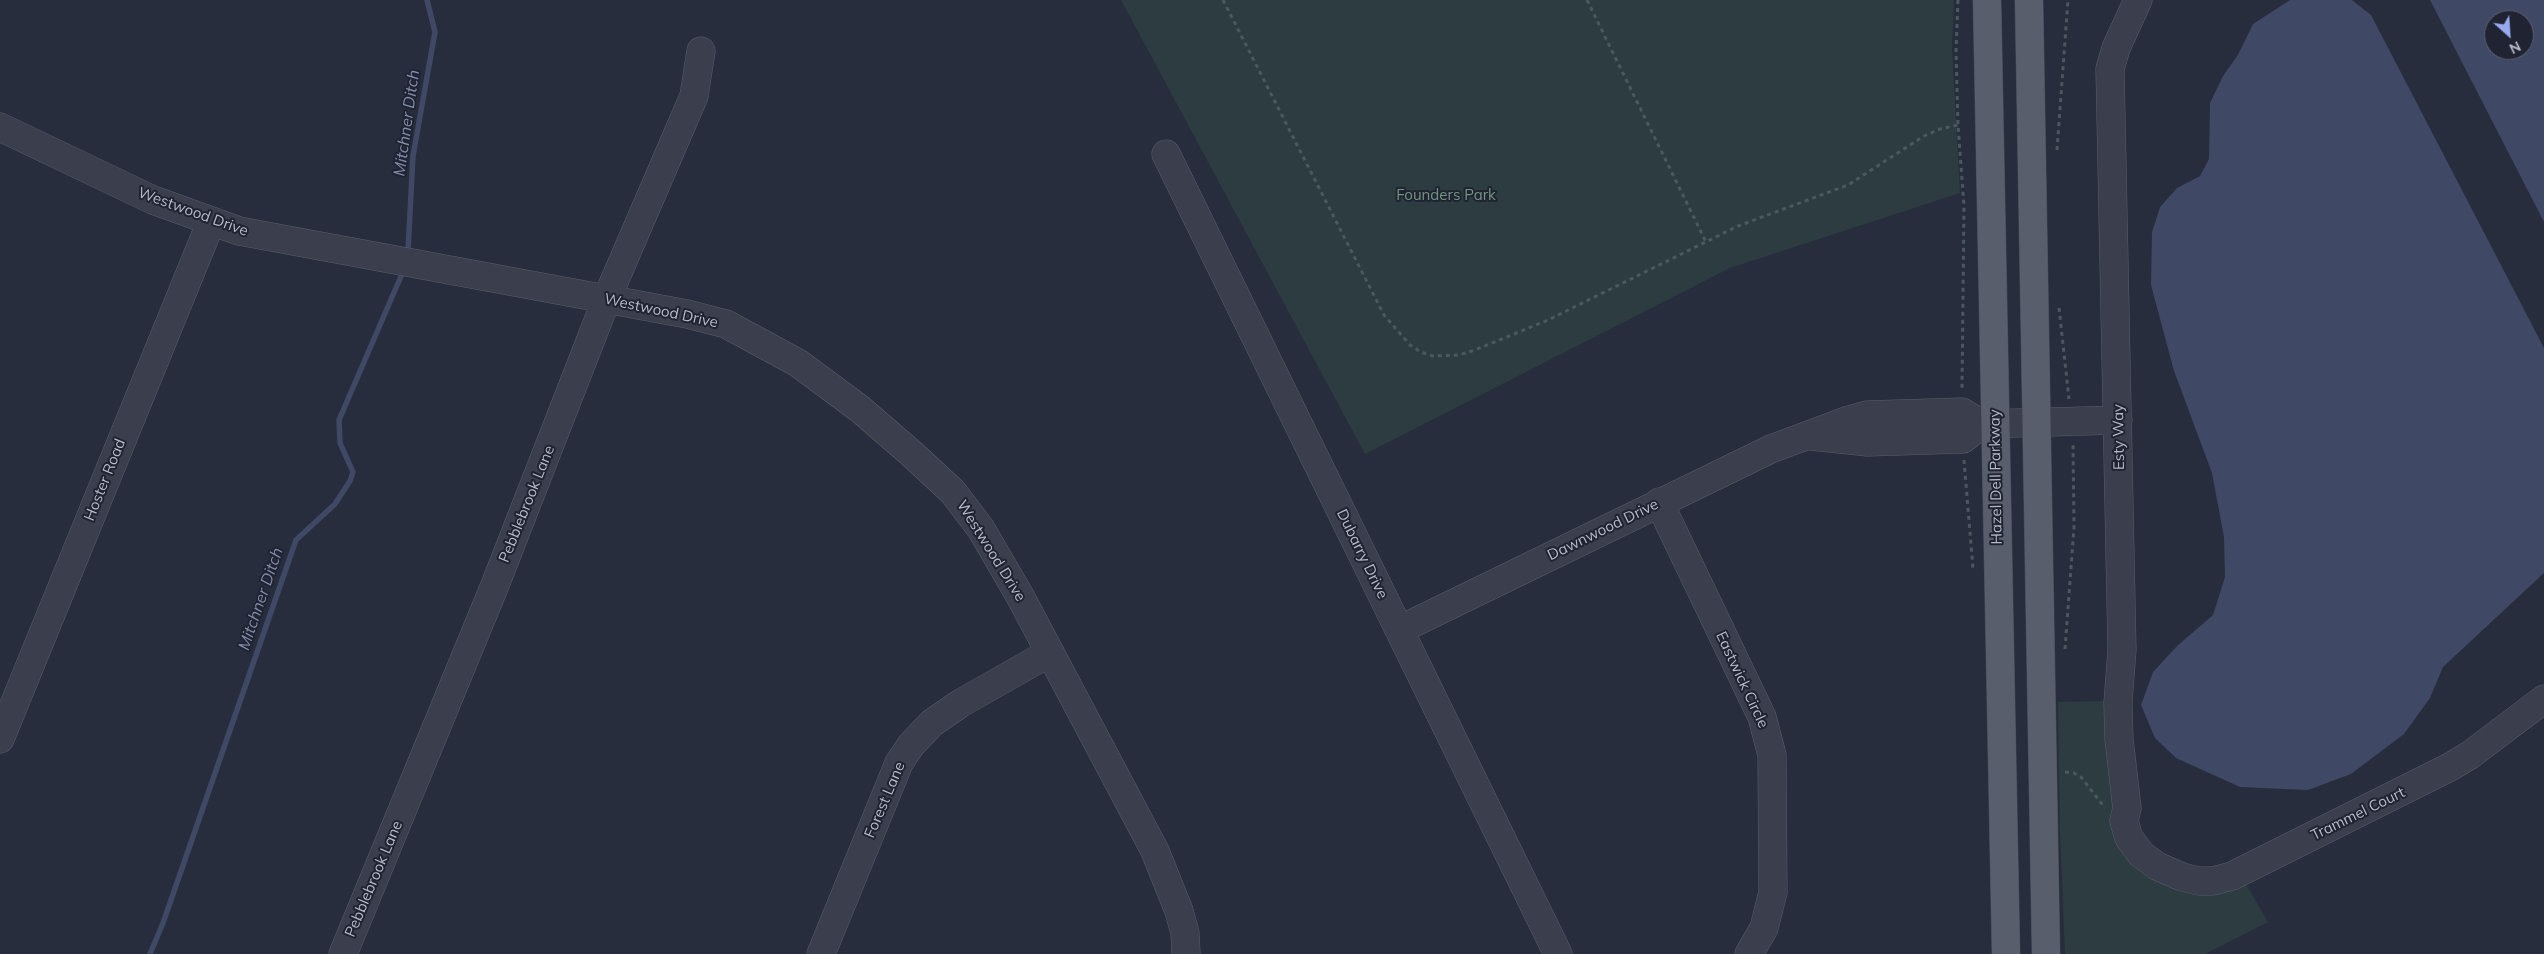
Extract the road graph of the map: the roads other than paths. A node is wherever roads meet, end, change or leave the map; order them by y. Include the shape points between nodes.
1 (1987, 0) edge
2 (2029, 0) edge
3 (2138, 0) edge
4 (701, 51) dead end
5 (0, 128) edge
6 (1166, 154) dead end
7 (211, 222) junction
8 (607, 298) junction
9 (2118, 420) junction
10 (2036, 423) junction
11 (1988, 424) junction
12 (1659, 502) junction
13 (1399, 630) junction
14 (1049, 653) junction
15 (2544, 699) edge
16 (0, 739) edge
17 (2156, 866) joint
18 (343, 954) edge
19 (821, 954) edge
20 (1186, 954) edge
21 (1558, 954) edge
22 (1749, 954) edge
23 (2006, 954) edge
24 (2046, 954) edge

1 - 11 main road, Hazel Dell Parkway
2 - 10 main road
3 - 9 street, Esty Way via 2116,48 2110,70
4 - 8 street, Pebblebrook Lane via 694,96
5 - 7 street, Westwood Drive via 153,200
6 - 13 street, Dubarry Drive
7 - 8 street, Westwood Drive via 298,243
7 - 16 street, Hoster Road
8 - 14 street, Westwood Drive via 726,324 798,363 860,410 912,454 968,510 1020,596
8 - 18 street, Pebblebrook Lane via 495,585
9 - 10 street
9 - 17 street, Esty Way via 2122,650 2118,702 2128,808 2124,821 2129,838
10 - 11 street
10 - 24 main road
11 - 12 street, Dawnwood Drive via 1963,439 1868,442 1810,436 1771,449
11 - 23 main road, Hazel Dell Parkway
12 - 13 street, Dawnwood Drive
12 - 22 street, Eastwick Circle via 1762,718 1772,754 1773,892 1764,928
13 - 21 street, Dubarry Drive
14 - 19 street, Forest Lane via 961,703 932,723 911,745 899,763
14 - 20 street, Westwood Drive via 1155,851 1179,911
15 - 17 street, Trammel Court via 2450,767 2232,876 2199,881

